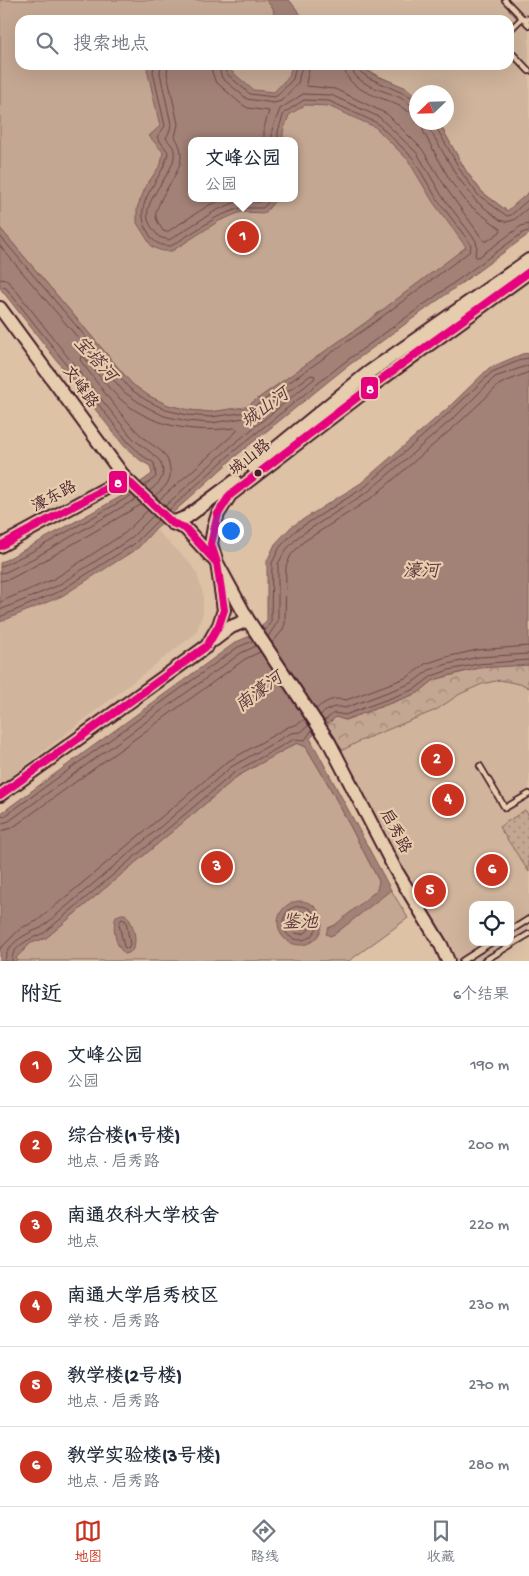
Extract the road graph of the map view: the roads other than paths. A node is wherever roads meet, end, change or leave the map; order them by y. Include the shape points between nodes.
1 (505, 0) edge
2 (522, 18) junction
3 (529, 18) edge
4 (529, 25) edge
5 (514, 26) edge
6 (514, 55) edge
7 (529, 71) edge
8 (529, 260) edge
9 (529, 272) edge
10 (0, 308) edge
11 (129, 482) junction
12 (170, 522) junction
13 (0, 546) edge
14 (217, 563) junction
15 (251, 623) junction
16 (207, 646) junction
17 (480, 766) dead end
18 (0, 795) edge
19 (529, 795) edge
20 (529, 919) edge
21 (514, 928) edge
22 (529, 934) edge
23 (486, 946) edge
24 (448, 961) edge
25 (462, 961) edge
26 (484, 961) edge

1 - 2 lane
2 - 3 lane
2 - 4 lane
2 - 5 lane
6 - 7 lane
8 - 12 main road, 城山路 via 368,373 227,488 187,517
9 - 14 main road, 城山路 via 368,388 230,495 214,526 211,544
10 - 11 main road, 文峰路
11 - 12 main road, 文峰路
11 - 13 main road, 濠东路
12 - 14 main road, 文峰路 via 185,528
14 - 15 main road
14 - 16 main road, 城山路 via 224,610
15 - 16 main road via 222,632
15 - 24 main road, 启秀路 via 329,742 395,870
16 - 18 main road, 城山路
17 - 19 lane via 505,808
20 - 21 lane
22 - 26 lane
23 - 25 lane

